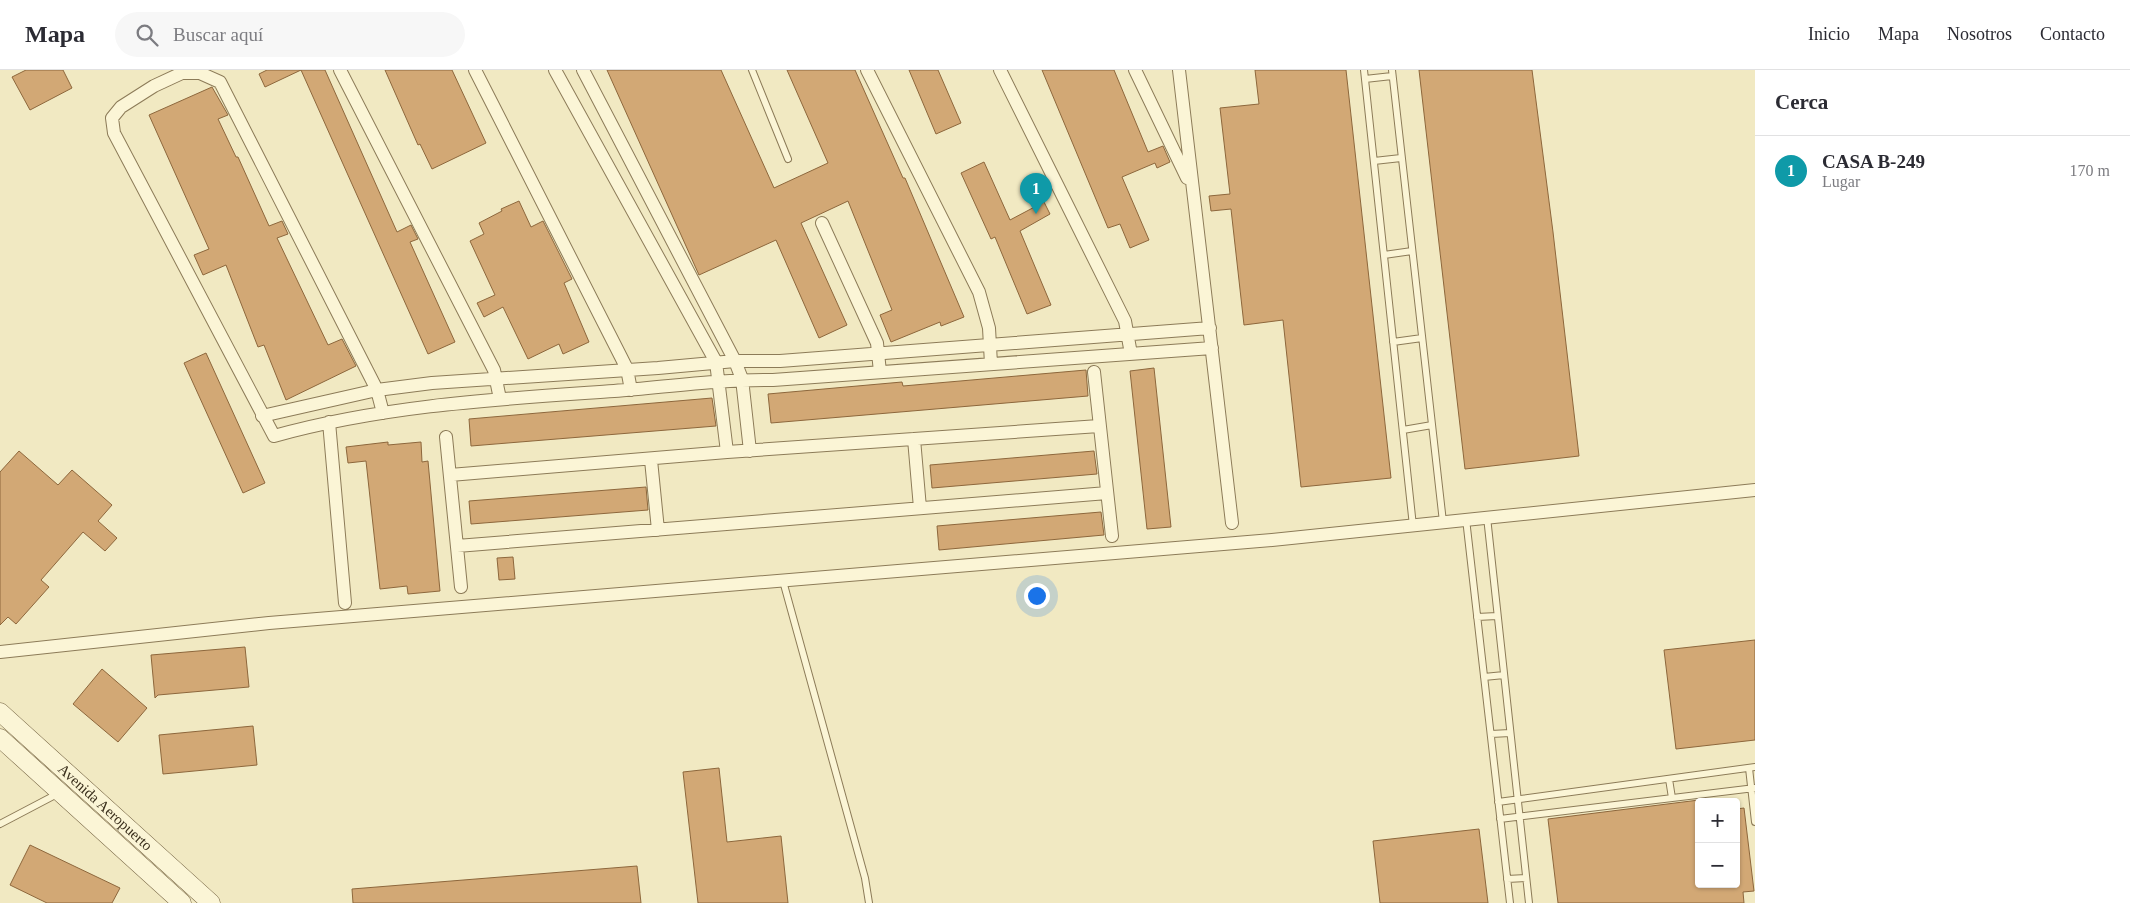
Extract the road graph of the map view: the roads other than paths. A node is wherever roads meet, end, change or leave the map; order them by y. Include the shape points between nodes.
1 (340, 70) edge
2 (475, 70) edge
3 (555, 70) edge
4 (583, 70) edge
5 (752, 70) edge
6 (867, 70) edge
7 (1000, 70) edge
8 (1135, 70) edge
9 (1179, 70) edge
10 (1364, 70) edge
11 (1392, 73) edge
12 (1365, 78) junction
13 (788, 158) dead end
14 (1401, 158) junction
15 (1374, 161) junction
16 (1192, 187) junction
17 (822, 223) dead end
18 (1412, 251) junction
19 (1384, 255) junction
20 (1210, 328) junction
21 (1129, 334) junction
22 (1422, 338) junction
23 (1393, 342) junction
24 (990, 344) junction
25 (1212, 348) junction
26 (878, 354) junction
27 (1132, 354) junction
28 (735, 361) junction
29 (716, 362) junction
30 (991, 364) junction
31 (627, 370) junction
32 (880, 372) junction
33 (1094, 372) dead end
34 (496, 378) junction
35 (742, 379) junction
36 (719, 380) junction
37 (432, 382) junction
38 (377, 390) junction
39 (632, 390) junction
40 (500, 399) junction
41 (435, 406) junction
42 (383, 413) junction
43 (262, 416) junction
44 (329, 422) junction
45 (1099, 426) junction
46 (1432, 426) junction
47 (1403, 430) junction
48 (446, 437) dead end
49 (914, 439) junction
50 (750, 451) junction
51 (727, 452) junction
52 (651, 460) junction
53 (450, 475) junction
54 (1755, 490) edge
55 (1107, 493) junction
56 (920, 508) junction
57 (1486, 517) junction
58 (1466, 519) junction
59 (1443, 522) junction
60 (1232, 524) dead end
61 (1413, 526) junction
62 (658, 530) junction
63 (1112, 536) dead end
64 (457, 546) junction
65 (783, 581) junction
66 (461, 587) dead end
67 (344, 603) dead end
68 (1497, 616) junction
69 (1478, 617) junction
70 (0, 652) edge
71 (1504, 675) junction
72 (1484, 677) junction
73 (0, 712) edge
74 (1510, 733) junction
75 (1490, 734) junction
76 (0, 738) edge
77 (1752, 768) edge
78 (1670, 779) junction
79 (1753, 788) edge
80 (60, 792) junction
81 (1672, 798) junction
82 (1518, 800) junction
83 (1498, 802) junction
84 (1519, 816) junction
85 (1500, 819) junction
86 (1755, 822) edge
87 (0, 824) edge
88 (1526, 878) junction
89 (1507, 879) junction
90 (182, 903) edge
91 (212, 903) edge
92 (869, 903) edge
93 (1510, 903) edge
94 (1529, 903) edge

1 - 34 street
2 - 31 street
3 - 29 street
4 - 28 street
5 - 13 lane
6 - 24 street via 979,292
7 - 21 street
8 - 16 street
9 - 16 street
10 - 12 lane
11 - 12 lane
11 - 14 lane
12 - 15 lane
14 - 15 lane
14 - 18 lane
15 - 19 lane
16 - 20 street
17 - 26 street via 877,343
18 - 19 lane
18 - 22 lane
19 - 23 lane
20 - 21 street
20 - 25 street
21 - 24 street
21 - 27 street
22 - 23 lane
22 - 46 lane
23 - 47 lane
24 - 26 street
24 - 30 street
25 - 27 street
25 - 60 street
26 - 28 street
26 - 32 street
27 - 30 street
28 - 29 street
28 - 35 street
29 - 31 street
29 - 36 street
30 - 32 street
31 - 34 street
31 - 39 street
32 - 35 street via 772,380
33 - 45 street
34 - 37 street
34 - 40 street
35 - 36 street
35 - 50 street
36 - 39 street
36 - 51 street
37 - 38 street
37 - 41 street
38 - 42 street
38 - 43 street
38 - 43 street via 220,82 200,73 182,73 121,107 112,118 114,133
39 - 40 street
40 - 41 street
41 - 42 street
42 - 44 street
43 - 44 street via 274,436
44 - 67 street
45 - 49 street
45 - 55 street
46 - 47 lane
46 - 59 lane
47 - 61 lane
48 - 53 street
49 - 50 street
49 - 56 street
50 - 51 street
51 - 52 street
52 - 53 street
52 - 62 street
53 - 64 street
54 - 57 street
55 - 56 street
55 - 63 street
56 - 62 street
57 - 58 street
57 - 68 lane
58 - 59 street
58 - 69 lane
59 - 61 street
61 - 65 street
62 - 64 street
64 - 66 street
65 - 70 street via 269,623
65 - 92 lane via 865,878
68 - 69 lane
68 - 71 lane
69 - 72 lane
71 - 72 lane
71 - 74 lane
72 - 75 lane
73 - 91 street, Avenida Aeropuerto
74 - 75 lane
74 - 82 lane
75 - 83 lane
76 - 80 street, Avenida Aeropuerto
77 - 78 lane
77 - 79 lane
78 - 81 lane
78 - 82 lane
79 - 81 lane
79 - 86 lane
80 - 87 lane
80 - 90 street, Avenida Aeropuerto
81 - 84 lane
82 - 83 lane
82 - 84 lane
83 - 85 lane
84 - 85 lane
84 - 88 lane
85 - 89 lane
88 - 89 lane
88 - 94 lane
89 - 93 lane

